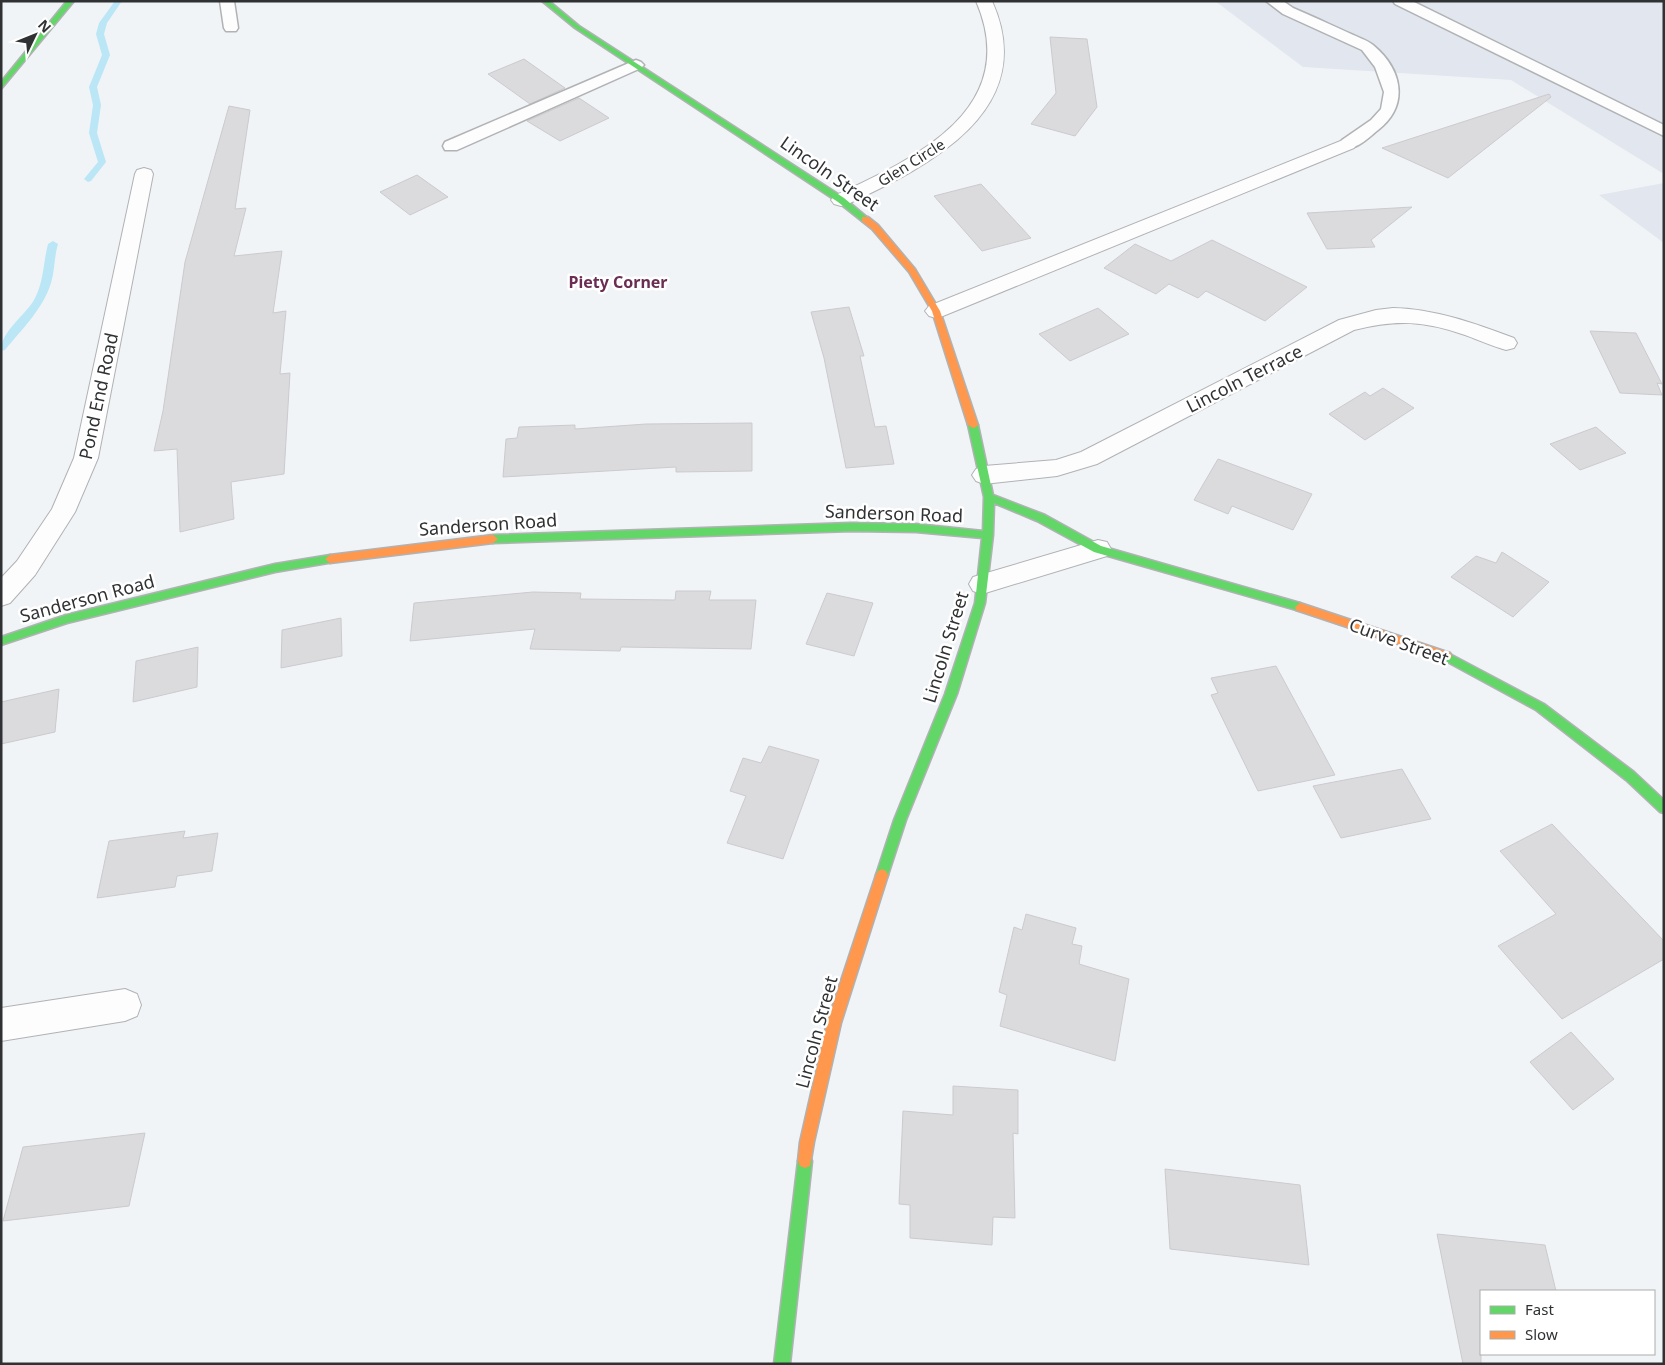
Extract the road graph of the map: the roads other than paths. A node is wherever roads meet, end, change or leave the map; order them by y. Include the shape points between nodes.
1 (71, 1) edge
2 (227, 1) edge
3 (545, 1) edge
4 (984, 1) edge
5 (1273, 1) edge
6 (1400, 1) edge
7 (231, 28) dead end
8 (636, 65) junction
9 (1, 87) edge
10 (1664, 131) edge
11 (1348, 144) joint
12 (451, 146) dead end
13 (144, 174) dead end
14 (841, 200) junction
15 (936, 311) junction
16 (1506, 343) dead end
17 (984, 475) junction
18 (989, 497) junction
19 (988, 535) junction
20 (1098, 549) junction
21 (982, 584) junction
22 (1, 596) edge
23 (1, 641) edge
24 (1664, 808) edge
25 (124, 1005) dead end
26 (1, 1025) edge
27 (788, 1363) edge

1 - 9 street
2 - 7 lane
3 - 8 street, Lincoln Street via 576,27
4 - 14 street, Glen Circle via 993,20 998,47 993,76 976,112 946,142 914,164
5 - 11 lane via 1367,47 1385,70 1392,92 1389,110
6 - 10 lane
8 - 12 lane
8 - 14 street, Lincoln Street
11 - 15 street
13 - 22 street, Pond End Road via 86,458 63,512 26,568
14 - 15 street, Lincoln Street via 875,227 912,271
15 - 17 street, Lincoln Street via 971,416
16 - 17 street, Lincoln Terrace via 1466,327 1410,315 1376,317 1347,326 1089,458 1057,468
17 - 18 street, Lincoln Street
18 - 19 street, Lincoln Street
18 - 20 street, Curve Street via 1041,518
19 - 21 street, Lincoln Street
19 - 23 street, Sanderson Road via 916,528 852,527 479,539 275,568 66,619
20 - 21 street
20 - 24 street, Curve Street via 1265,596 1448,658 1540,707 1630,776
21 - 27 street, Lincoln Street via 980,603 951,694 900,820 834,1023 807,1142
25 - 26 street

